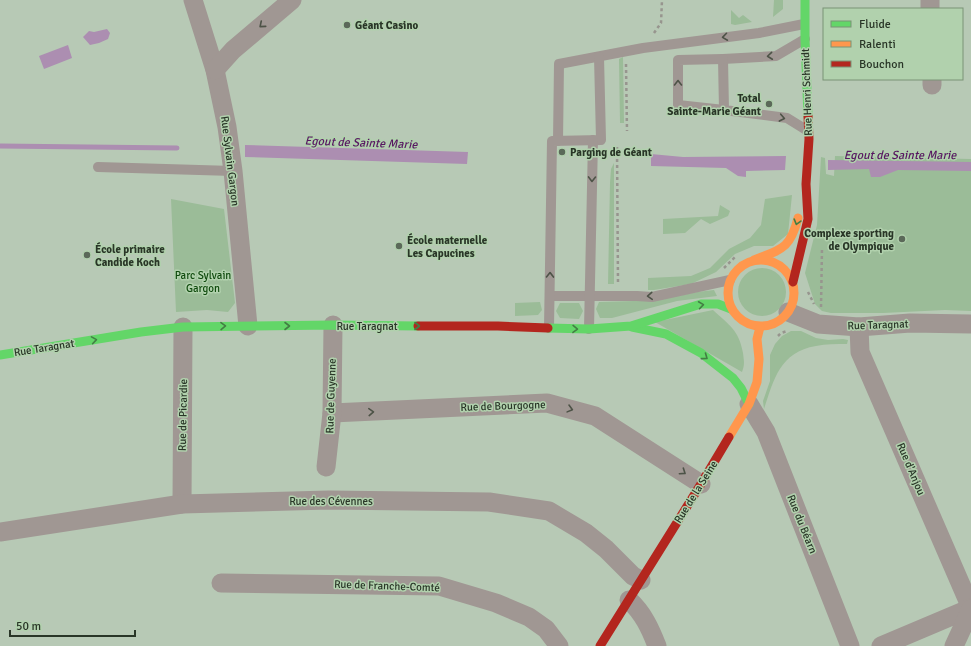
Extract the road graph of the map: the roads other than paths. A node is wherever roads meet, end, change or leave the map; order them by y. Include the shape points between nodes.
1 (193, 0) edge
2 (292, 0) edge
3 (804, 0) edge
4 (804, 24) junction
5 (805, 39) junction
6 (599, 57) junction
7 (723, 59) junction
8 (215, 70) junction
9 (724, 110) junction
10 (808, 135) junction
11 (593, 140) junction
12 (555, 141) junction
13 (98, 167) dead end
14 (232, 167) junction
15 (806, 184) junction
16 (750, 261) junction
17 (730, 280) junction
18 (793, 282) junction
19 (550, 296) junction
20 (590, 296) junction
21 (731, 309) junction
22 (788, 322) junction
23 (971, 324) edge
24 (333, 325) junction
25 (248, 326) junction
26 (631, 326) junction
27 (760, 326) junction
28 (183, 327) junction
29 (859, 327) junction
30 (549, 328) junction
31 (589, 329) junction
32 (0, 355) edge
33 (749, 404) junction
34 (332, 413) junction
35 (326, 467) dead end
36 (701, 484) junction
37 (182, 504) junction
38 (0, 532) edge
39 (641, 580) junction
40 (221, 583) dead end
41 (629, 600) junction
42 (971, 608) edge
43 (560, 646) edge
44 (600, 646) edge
45 (657, 646) edge
46 (850, 646) edge
47 (881, 646) edge
48 (954, 646) edge

1 - 8 street, Rue Sylvain Gargon
2 -> 8 street via 233,50
3 - 4 street, Rue Henri Schmidt
4 - 5 street, Rue Henri Schmidt
4 -> 6 lane
5 -> 7 lane via 776,56
5 - 10 street, Rue Henri Schmidt
6 - 11 lane via 601,140
6 - 12 lane via 559,64
7 - 9 lane
9 -> 7 lane via 678,104 678,60
8 - 14 street, Rue Sylvain Gargon via 227,126
9 -> 10 lane via 787,118
10 - 15 street, Rue Henri Schmidt
11 - 12 lane
11 -> 20 lane
19 -> 12 lane
13 - 14 lane
14 - 25 street, Rue Sylvain Gargon
15 -> 16 street, Rue Henri Schmidt via 796,225 788,243 777,251
15 - 18 street, Rue Henri Schmidt via 808,219
16 - 17 street via 734,272
16 - 18 street via 760,259 780,265
17 -> 20 lane via 652,297
17 - 21 street via 727,290
18 - 22 street via 793,303
19 - 20 lane
19 - 30 lane
20 - 31 lane
26 -> 21 street, Rue Taragnat via 701,304 718,304
21 - 27 street via 743,322
22 - 27 street via 780,320 771,325
22 - 29 street, Rue Taragnat
23 - 29 street, Rue Taragnat via 910,323
25 -> 24 street, Rue Taragnat
24 -> 30 street, Rue Taragnat
24 - 34 street, Rue de Guyenne
28 -> 25 street, Rue Taragnat
26 - 31 street, Rue Taragnat
26 -> 33 street via 666,334 701,353 733,378
27 - 33 street, Rue de la Seine via 757,339 757,382
32 -> 28 street, Rue Taragnat
28 - 37 street, Rue de Picardie
29 - 42 street, Rue d'Anjou via 860,352
30 -> 31 street, Rue Taragnat
33 - 36 street, Rue de la Seine
33 - 46 street, Rue du Béarn via 766,432
34 - 35 street, Rue de Guyenne
34 -> 36 street, Rue de Bourgogne via 547,403 595,416
36 - 39 street, Rue de la Seine
37 - 38 street, Rue des Cévennes
37 - 39 street, Rue des Cévennes via 329,500 489,502 549,511 586,533 633,576
39 - 41 street, Rue de la Seine
40 - 43 street, Rue de Franche-Comté via 439,586 496,603 522,614 546,629
41 - 44 street, Rue de la Seine
41 - 45 street via 642,614
42 - 47 street
42 - 48 street

